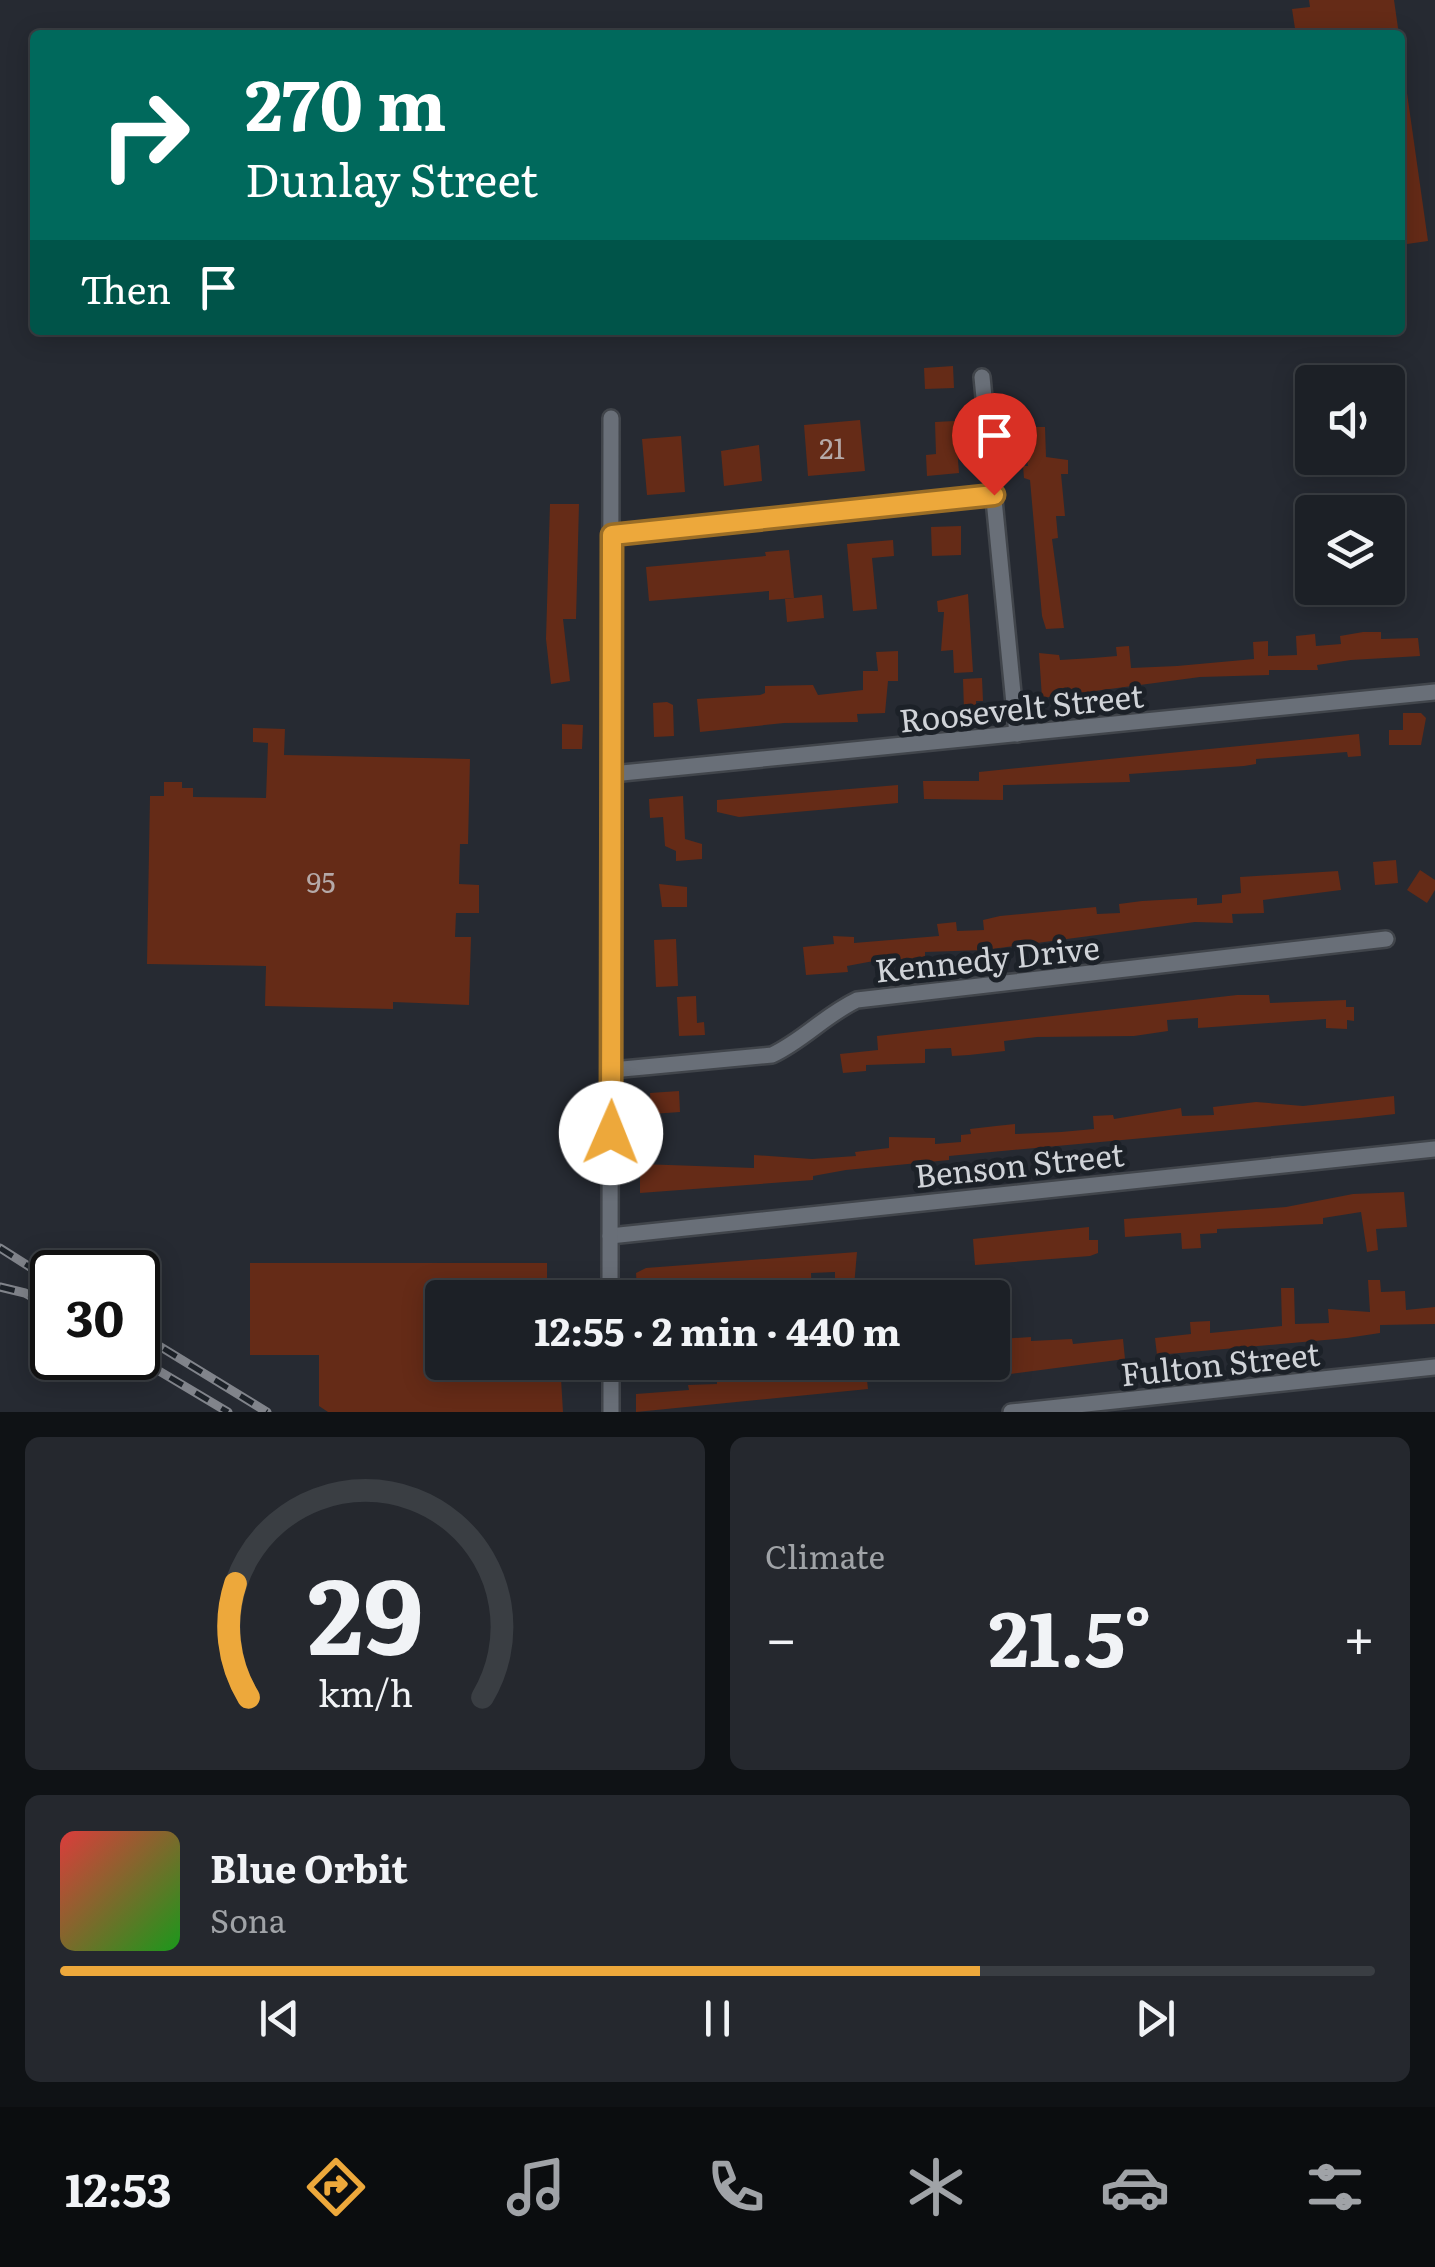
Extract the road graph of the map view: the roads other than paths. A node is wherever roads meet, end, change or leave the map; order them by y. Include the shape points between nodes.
1 (982, 377) dead end
2 (611, 418) dead end
3 (994, 495) junction
4 (612, 535) junction
5 (1435, 692) edge
6 (1017, 734) junction
7 (612, 774) junction
8 (1386, 940) dead end
9 (612, 1070) junction
10 (1435, 1149) edge
11 (610, 1236) junction
12 (610, 1280) edge
13 (1435, 1367) edge
14 (611, 1380) edge
15 (611, 1412) edge
16 (1011, 1412) edge

1 - 3 street
2 - 4 street
3 - 4 street
3 - 6 street
4 - 7 street
5 - 6 street, Roosevelt Street
6 - 7 street, Roosevelt Street
7 - 9 street
8 - 9 street, Kennedy Drive via 856,1000 822,1016 796,1044 772,1055
9 - 11 street
10 - 11 street, Benson Street
11 - 12 street
13 - 16 street, Fulton Street
14 - 15 street

